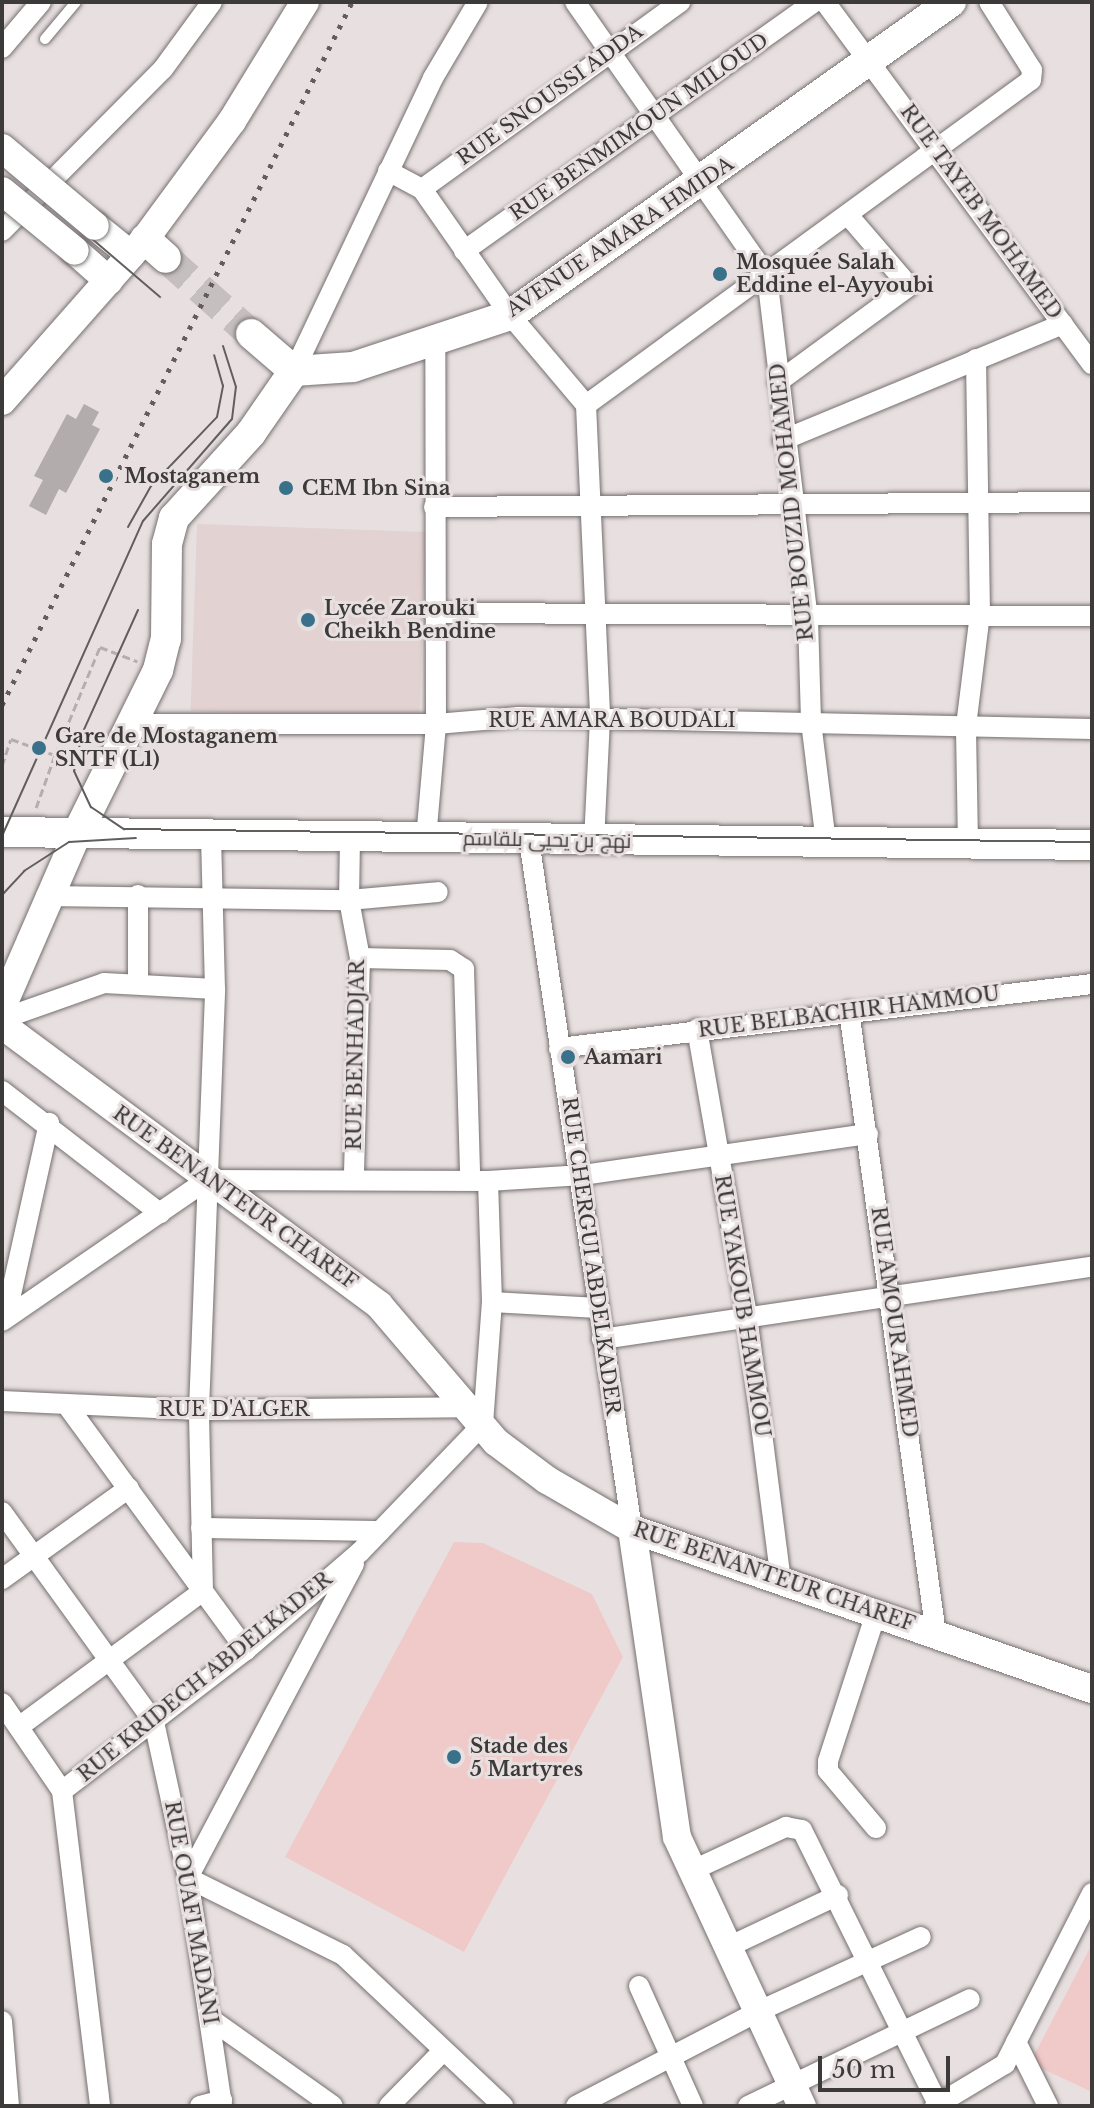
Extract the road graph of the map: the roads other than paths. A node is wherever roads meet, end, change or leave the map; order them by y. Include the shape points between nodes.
1 (41, 2) edge
2 (76, 2) edge
3 (212, 2) edge
4 (305, 2) edge
5 (478, 2) edge
6 (575, 2) edge
7 (680, 2) edge
8 (814, 2) edge
9 (825, 2) edge
10 (951, 2) edge
11 (989, 2) edge
12 (45, 39) dead end
13 (2, 48) edge
14 (611, 48) junction
15 (870, 61) junction
16 (654, 115) junction
17 (2, 148) edge
18 (936, 149) junction
19 (388, 171) junction
20 (703, 181) junction
21 (422, 189) junction
22 (2, 191) edge
23 (848, 215) junction
24 (2, 231) edge
25 (147, 250) junction
26 (464, 251) junction
27 (767, 276) junction
28 (109, 281) junction
29 (510, 315) junction
30 (1063, 324) junction
31 (251, 334) tunnel mouth
32 (435, 341) junction
33 (976, 359) junction
34 (1092, 364) edge
35 (294, 371) junction
36 (778, 382) junction
37 (2, 401) edge
38 (586, 405) junction
39 (783, 440) junction
40 (978, 500) junction
41 (1092, 502) edge
42 (594, 506) junction
43 (434, 507) junction
44 (792, 509) junction
45 (434, 613) junction
46 (980, 614) junction
47 (1092, 616) edge
48 (592, 617) junction
49 (808, 619) junction
50 (600, 719) junction
51 (811, 722) junction
52 (132, 724) junction
53 (436, 724) junction
54 (966, 726) junction
55 (1092, 729) edge
56 (15, 831) edge
57 (78, 832) junction
58 (211, 837) junction
59 (350, 838) junction
60 (426, 839) junction
61 (529, 840) junction
62 (594, 840) junction
63 (826, 843) junction
64 (968, 844) junction
65 (1092, 845) edge
66 (438, 892) dead end
67 (138, 895) junction
68 (209, 895) junction
69 (46, 896) junction
70 (349, 900) junction
71 (360, 958) junction
72 (138, 984) junction
73 (1092, 984) edge
74 (215, 989) junction
75 (2, 1007) edge
76 (849, 1011) junction
77 (2, 1022) edge
78 (697, 1029) junction
79 (559, 1048) junction
80 (2, 1091) edge
81 (49, 1123) junction
82 (868, 1134) junction
83 (719, 1153) junction
84 (583, 1175) junction
85 (354, 1178) junction
86 (479, 1179) junction
87 (207, 1180) junction
88 (160, 1213) junction
89 (1092, 1267) edge
90 (890, 1295) junction
91 (492, 1302) junction
92 (598, 1308) junction
93 (747, 1316) junction
94 (4, 1319) edge
95 (602, 1339) junction
96 (2, 1401) edge
97 (69, 1408) junction
98 (199, 1410) junction
99 (474, 1416) junction
100 (129, 1488) junction
101 (2, 1512) edge
102 (201, 1528) junction
103 (632, 1529) junction
104 (380, 1531) junction
105 (360, 1552) junction
106 (34, 1557) junction
107 (2, 1579) edge
108 (781, 1583) junction
109 (203, 1591) junction
110 (876, 1613) junction
111 (936, 1634) junction
112 (246, 1650) junction
113 (109, 1660) junction
114 (1092, 1689) edge
115 (2, 1703) edge
116 (154, 1722) junction
117 (20, 1726) junction
118 (62, 1791) junction
119 (876, 1828) dead end
120 (691, 1871) junction
121 (188, 1878) junction
122 (1092, 1893) edge
123 (838, 1895) junction
124 (921, 1937) dead end
125 (726, 1948) junction
126 (870, 1962) junction
127 (639, 1986) dead end
128 (970, 1999) dead end
129 (757, 2012) junction
130 (212, 2020) junction
131 (2, 2021) edge
132 (905, 2034) junction
133 (1016, 2042) junction
134 (444, 2050) junction
135 (671, 2058) junction
136 (797, 2096) edge
137 (222, 2103) edge
138 (938, 2105) edge
139 (9, 2106) edge
140 (100, 2106) edge
141 (200, 2106) edge
142 (333, 2106) edge
143 (389, 2106) edge
144 (503, 2106) edge
145 (576, 2106) edge
146 (693, 2106) edge
147 (748, 2106) edge
148 (1048, 2106) edge

1 - 13 street
2 - 12 lane
3 - 24 street via 163,69
4 - 25 main road
5 - 19 street
6 - 14 street
7 - 14 street, RUE SNOUSSI ADDA
8 - 16 street, RUE BENMIMOUN MILOUD
9 - 15 street
10 - 15 main road, AVENUE AMARA HMIDA
11 - 18 street via 1033,75
14 - 16 street
14 - 21 street, RUE SNOUSSI ADDA
15 - 18 street, RUE TAYEB MOHAMED
15 - 20 main road, AVENUE AMARA HMIDA
16 - 20 street
16 - 26 street, RUE BENMIMOUN MILOUD
17 - 25 main road, bridge via 95,226
18 - 23 street
18 - 30 street, RUE TAYEB MOHAMED
19 - 21 street
19 - 35 street
20 - 27 street via 728,227
20 - 29 main road, AVENUE AMARA HMIDA
21 - 26 street
22 - 28 main road, bridge
23 - 27 street
23 - 36 street via 909,286
25 - 28 main road
26 - 29 street
27 - 36 street, RUE BOUZID MOHAMED
27 - 38 street
28 - 37 main road
29 - 32 main road, AVENUE AMARA HMIDA
29 - 38 street
30 - 33 street
30 - 34 street, RUE TAYEB MOHAMED
31 - 35 main road
32 - 35 main road, AVENUE AMARA HMIDA via 353,367
32 - 43 street
33 - 39 street
33 - 40 street
35 - 52 main road via 251,433 174,518 167,544 166,639
36 - 39 street, RUE BOUZID MOHAMED
38 - 42 street
39 - 44 street, RUE BOUZID MOHAMED
40 - 41 street
40 - 44 street
40 - 46 street
42 - 43 street
42 - 44 street
42 - 48 street
43 - 45 street
44 - 49 street, RUE BOUZID MOHAMED
45 - 48 street
45 - 53 street
46 - 47 street
46 - 49 street
46 - 54 street
48 - 49 street
48 - 50 street
49 - 51 street, RUE BOUZID MOHAMED
50 - 51 street, RUE AMARA BOUDALI
50 - 53 street, RUE AMARA BOUDALI
50 - 62 street
51 - 54 street, RUE AMARA BOUDALI
51 - 63 street, RUE BOUZID MOHAMED
52 - 53 street, RUE AMARA BOUDALI
52 - 57 main road
53 - 60 street
54 - 55 street, RUE AMARA BOUDALI
54 - 64 street
56 - 57 main road, نهج بن يحيى بلقاسم
57 - 58 main road, نهج بن يحيى بلقاسم
57 - 69 main road
58 - 59 main road, نهج بن يحيى بلقاسم
58 - 68 street
59 - 60 main road, نهج بن يحيى بلقاسم
59 - 70 street, RUE BENHADJAR
60 - 61 main road, نهج بن يحيى بلقاسم
61 - 62 main road, نهج بن يحيى بلقاسم
61 - 79 street, RUE CHERGUI ABDELKADER
62 - 63 main road, نهج بن يحيى بلقاسم
63 - 64 main road, نهج بن يحيى بلقاسم
64 - 65 main road, نهج بن يحيى بلقاسم
66 - 70 street
67 - 68 street
67 - 69 street
67 - 72 street
68 - 70 street
68 - 74 street
69 - 75 main road
70 - 71 street, RUE BENHADJAR
71 - 85 street, RUE BENHADJAR
71 - 86 street via 450,960 464,969
72 - 74 street
72 - 77 street via 104,983
73 - 76 street, RUE BELBACHIR HAMMOU
74 - 87 street
76 - 78 street, RUE BELBACHIR HAMMOU
76 - 82 street, RUE AMOUR AHMED
77 - 87 main road, RUE BENANTEUR CHAREF
78 - 79 street, RUE BELBACHIR HAMMOU
78 - 83 street, RUE YAKOUB HAMMOU
79 - 84 street, RUE CHERGUI ABDELKADER
80 - 81 street
81 - 88 street
81 - 94 street
82 - 83 street
82 - 90 street, RUE AMOUR AHMED
83 - 84 street
83 - 93 street, RUE YAKOUB HAMMOU
84 - 86 street
84 - 92 street, RUE CHERGUI ABDELKADER
85 - 86 street
85 - 87 street
86 - 91 street
87 - 88 street
87 - 98 street
87 - 99 main road, RUE BENANTEUR CHAREF via 379,1305
88 - 94 street
89 - 90 street
90 - 93 street
90 - 111 street, RUE AMOUR AHMED
91 - 92 street
91 - 99 street
92 - 95 street, RUE CHERGUI ABDELKADER
93 - 95 street
93 - 108 street, RUE YAKOUB HAMMOU
95 - 103 street, RUE CHERGUI ABDELKADER
96 - 97 street, RUE D'ALGER
97 - 98 street, RUE D'ALGER
97 - 100 street
98 - 99 street, RUE D'ALGER
98 - 102 street
99 - 103 main road, RUE BENANTEUR CHAREF via 512,1457
99 - 104 street, RUE KRIDECH ABDELKADER
100 - 106 street
100 - 109 street
101 - 106 street
102 - 104 street
102 - 109 street
103 - 108 main road, RUE BENANTEUR CHAREF
103 - 120 main road via 677,1837
104 - 105 street, RUE KRIDECH ABDELKADER
105 - 112 street, RUE KRIDECH ABDELKADER
105 - 121 street
106 - 107 street
106 - 113 street
108 - 110 main road, RUE BENANTEUR CHAREF
109 - 112 street
109 - 113 street
110 - 111 main road, RUE BENANTEUR CHAREF
110 - 119 street via 828,1761 828,1771
111 - 114 main road, RUE BENANTEUR CHAREF
112 - 116 street, RUE KRIDECH ABDELKADER
113 - 116 street
113 - 117 street
115 - 117 street
116 - 118 street, RUE KRIDECH ABDELKADER
116 - 121 street, RUE OUAFI MADANI
117 - 118 street
118 - 140 street
120 - 123 street via 795,1826
120 - 125 main road
121 - 130 street, RUE OUAFI MADANI
121 - 134 street via 343,1955
122 - 133 street
123 - 125 street
123 - 126 street
124 - 126 street
125 - 129 main road
126 - 129 street
126 - 132 street
127 - 135 street
128 - 132 street
129 - 135 street
129 - 136 main road
130 - 137 street, RUE OUAFI MADANI
130 - 142 street
131 - 139 street
132 - 136 street
132 - 138 street
133 - 138 street via 997,2074
133 - 148 street
134 - 143 street
134 - 144 street
135 - 145 street
135 - 146 street
136 - 147 street
137 - 141 street

